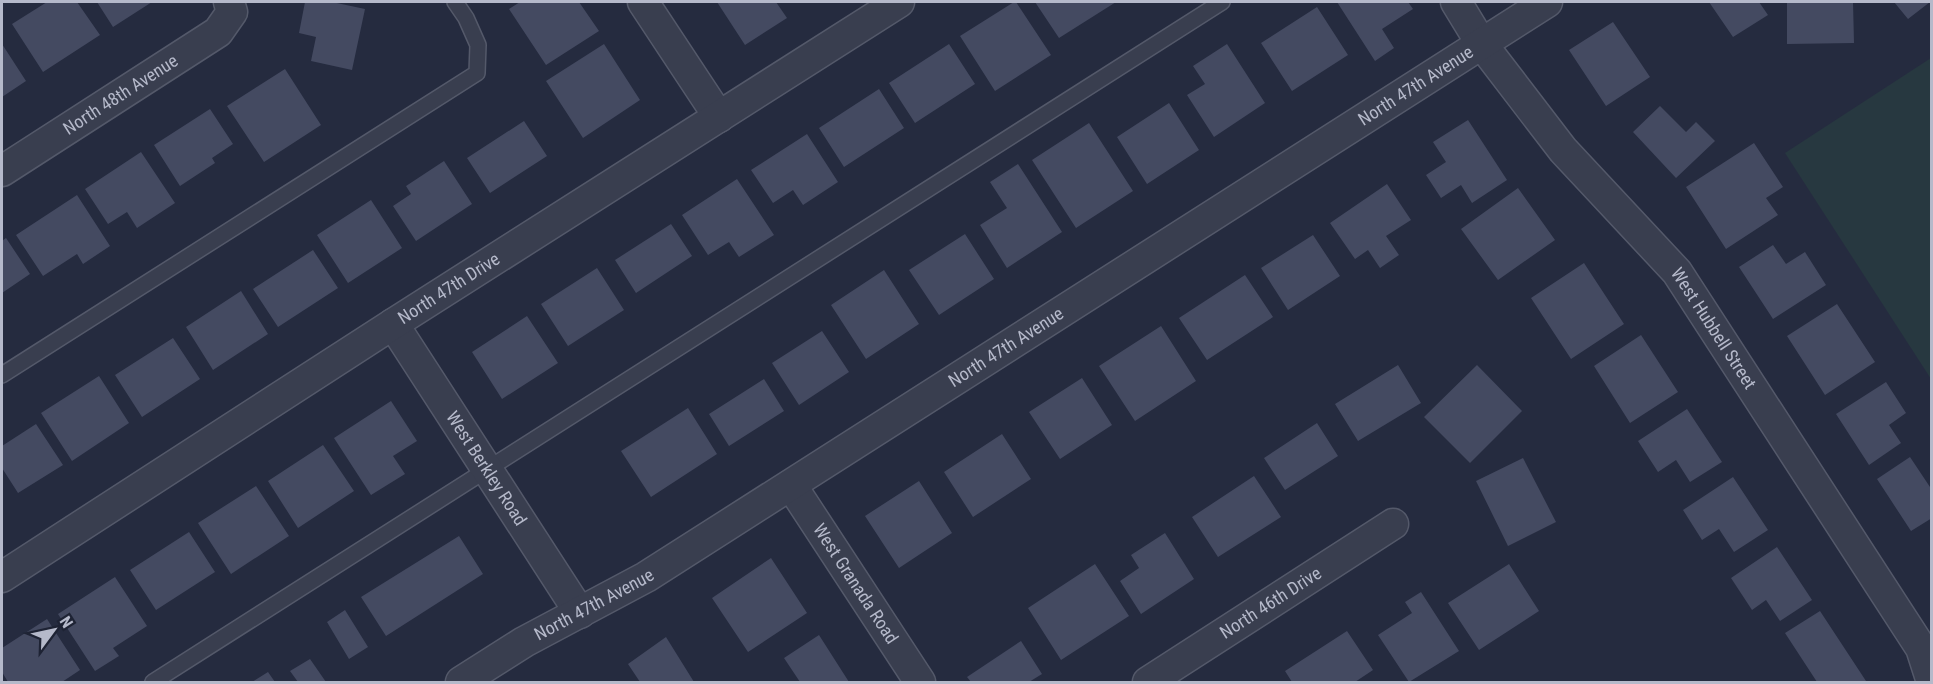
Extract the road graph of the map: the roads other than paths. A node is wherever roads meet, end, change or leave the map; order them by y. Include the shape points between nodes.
1 (455, 2) edge
2 (643, 2) edge
3 (899, 2) edge
4 (1221, 2) edge
5 (1456, 2) edge
6 (1547, 2) edge
7 (230, 7) edge
8 (1481, 43) junction
9 (719, 117) junction
10 (2, 171) edge
11 (393, 324) junction
12 (2, 375) edge
13 (487, 470) junction
14 (791, 485) junction
15 (1393, 524) dead end
16 (2, 577) edge
17 (580, 613) junction
18 (153, 682) edge
19 (462, 682) edge
20 (920, 682) edge
21 (1148, 682) edge
22 (1932, 682) edge

1 - 12 lane via 478,45 477,73
2 - 9 street
3 - 9 street, North 47th Drive
4 - 13 lane
5 - 8 street, West Hubbell Street
6 - 8 street, North 47th Avenue
7 - 10 street, North 48th Avenue via 218,32
8 - 14 street, North 47th Avenue
8 - 22 street, West Hubbell Street via 1563,150 1677,272 1921,648
9 - 11 street, North 47th Drive
11 - 13 street, West Berkley Road
11 - 16 street, North 47th Drive
13 - 17 street, West Berkley Road
13 - 18 lane
14 - 17 street, North 47th Avenue via 646,577
14 - 20 street, West Granada Road
15 - 21 street, North 46th Drive
17 - 19 street, North 47th Avenue via 524,642

